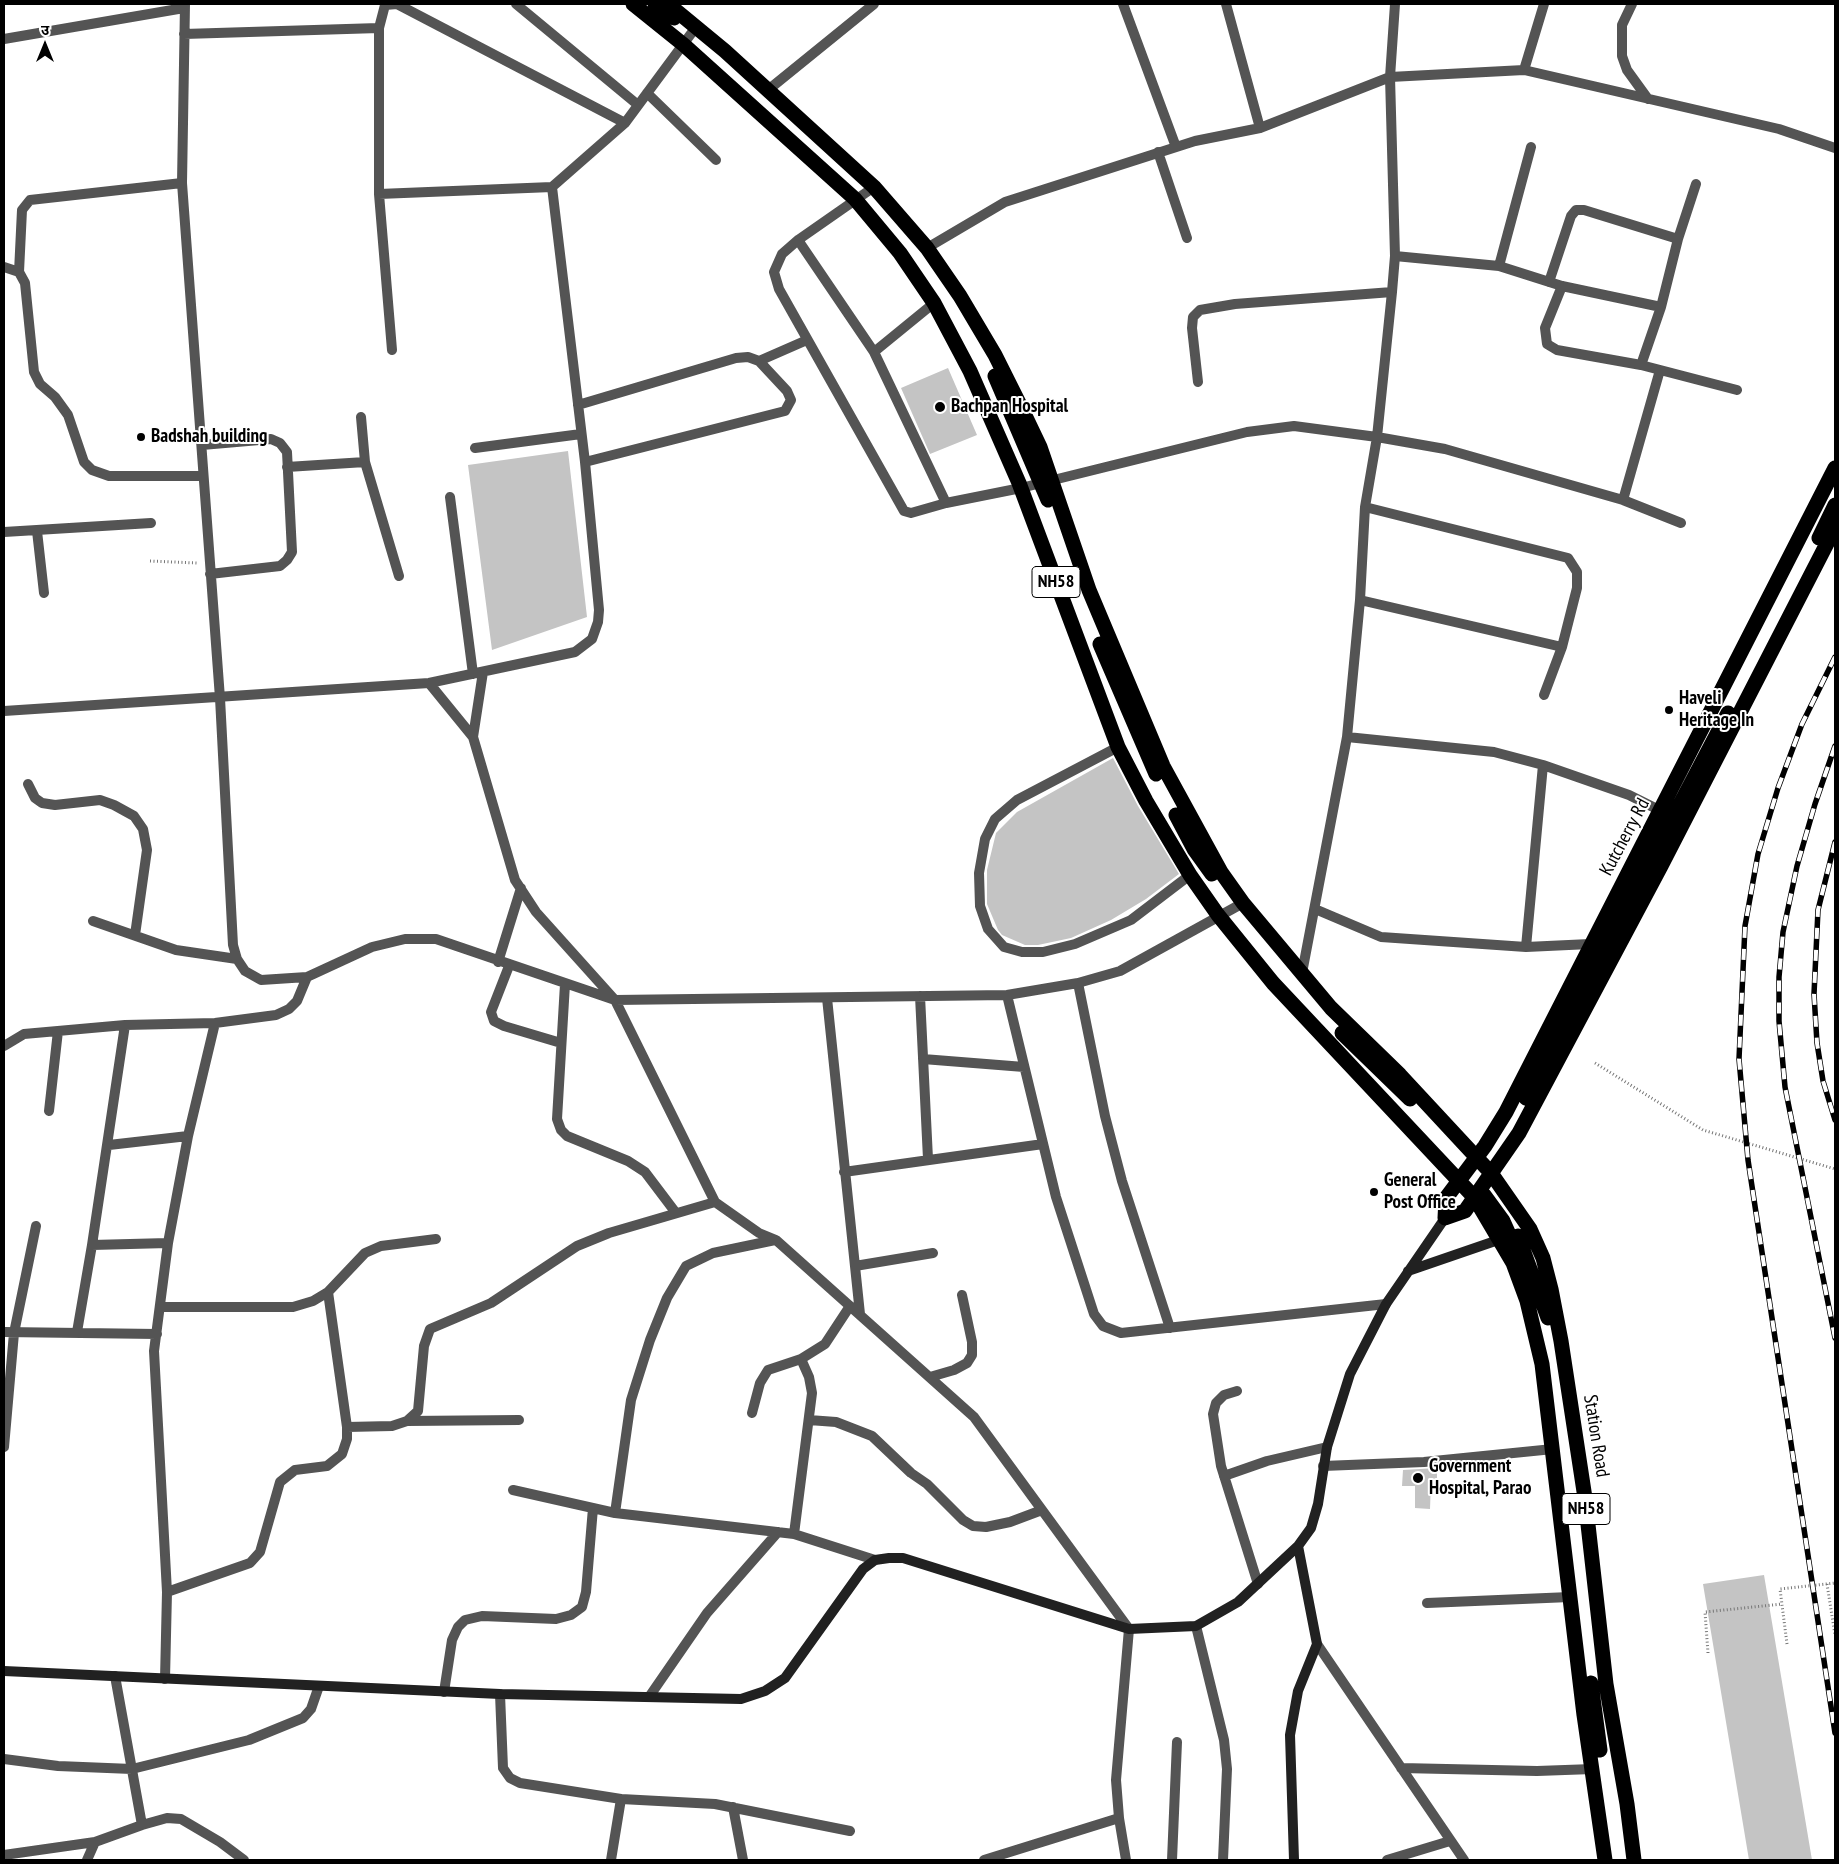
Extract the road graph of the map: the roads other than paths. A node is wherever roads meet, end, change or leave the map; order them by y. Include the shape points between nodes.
1 (516, 4) edge
2 (633, 4) edge
3 (655, 4) edge
4 (668, 4) edge
5 (874, 4) edge
6 (1123, 4) edge
7 (1226, 4) edge
8 (1395, 4) edge
9 (1544, 4) edge
10 (1632, 4) edge
11 (185, 6) edge
12 (696, 27) junction
13 (379, 28) junction
14 (184, 34) junction
15 (4, 39) edge
16 (684, 45) junction
17 (700, 59) junction
18 (1524, 70) junction
19 (1390, 77) junction
20 (768, 90) junction
21 (647, 93) junction
22 (1648, 99) junction
23 (638, 105) junction
24 (625, 123) junction
25 (1260, 128) junction
26 (1176, 147) junction
27 (1531, 147) dead end
28 (1835, 148) edge
29 (1158, 152) junction
30 (716, 160) dead end
31 (182, 183) junction
32 (1696, 184) dead end
33 (552, 187) junction
34 (874, 187) junction
35 (379, 194) junction
36 (855, 199) junction
37 (1187, 238) dead end
38 (1678, 239) junction
39 (798, 240) junction
40 (927, 248) junction
41 (1395, 256) junction
42 (1499, 266) junction
43 (4, 267) edge
44 (18, 272) junction
45 (1549, 282) junction
46 (1562, 286) junction
47 (1392, 292) junction
48 (934, 303) junction
49 (1661, 307) junction
50 (807, 340) junction
51 (392, 350) dead end
52 (874, 352) junction
53 (759, 361) junction
54 (1641, 365) junction
55 (1660, 370) junction
56 (1198, 382) dead end
57 (1737, 390) dead end
58 (578, 405) junction
59 (361, 417) dead end
60 (581, 434) junction
61 (1377, 436) junction
62 (202, 445) junction
63 (475, 448) dead end
64 (366, 462) junction
65 (585, 462) junction
66 (288, 467) junction
67 (1835, 468) edge
68 (202, 476) junction
69 (1051, 480) junction
70 (1021, 488) junction
71 (450, 497) dead end
72 (1623, 500) junction
73 (946, 502) junction
74 (1835, 505) edge
75 (1365, 507) junction
76 (151, 523) dead end
77 (1681, 523) dead end
78 (1835, 528) edge
79 (37, 531) junction
80 (4, 532) edge
81 (210, 569) junction
82 (399, 576) dead end
83 (44, 592) dead end
84 (1360, 600) junction
85 (1562, 647) junction
86 (478, 673) junction
87 (429, 683) junction
88 (1544, 695) dead end
89 (220, 698) junction
90 (4, 711) edge
91 (473, 737) junction
92 (1347, 737) junction
93 (1118, 747) junction
94 (1543, 765) junction
95 (28, 784) dead end
96 (1661, 811) junction
97 (1190, 875) junction
98 (521, 888) junction
99 (1243, 903) junction
100 (1316, 909) junction
101 (1218, 915) junction
102 (93, 921) dead end
103 (135, 935) junction
104 (1590, 944) junction
105 (1526, 947) junction
106 (237, 959) junction
107 (498, 962) junction
108 (509, 966) junction
109 (1302, 973) junction
110 (307, 976) junction
111 (1078, 983) junction
112 (565, 984) junction
113 (1006, 995) junction
114 (920, 996) junction
115 (827, 998) junction
116 (615, 1000) junction
117 (214, 1023) junction
118 (125, 1024) junction
119 (58, 1031) junction
120 (561, 1043) junction
121 (4, 1046) edge
122 (923, 1059) junction
123 (1024, 1067) junction
124 (49, 1111) dead end
125 (188, 1136) junction
126 (1043, 1144) junction
127 (109, 1145) junction
128 (1477, 1156) junction
129 (928, 1159) junction
130 (844, 1172) junction
131 (1491, 1173) junction
132 (1460, 1180) junction
133 (1474, 1197) junction
134 (1506, 1200) junction
135 (716, 1202) junction
136 (676, 1213) junction
137 (1444, 1218) junction
138 (36, 1226) dead end
139 (1530, 1229) junction
140 (436, 1239) dead end
141 (776, 1240) junction
142 (1501, 1240) junction
143 (168, 1243) junction
144 (92, 1245) junction
145 (933, 1253) dead end
146 (854, 1266) junction
147 (1408, 1271) junction
148 (328, 1292) junction
149 (962, 1295) dead end
150 (1386, 1304) junction
151 (850, 1306) junction
152 (160, 1307) junction
153 (860, 1314) junction
154 (1170, 1328) junction
155 (77, 1332) junction
156 (9, 1333) edge
157 (157, 1334) junction
158 (801, 1359) junction
159 (930, 1377) junction
160 (1237, 1391) dead end
161 (752, 1413) dead end
162 (519, 1420) dead end
163 (809, 1420) junction
164 (407, 1421) junction
165 (347, 1426) junction
166 (4, 1447) edge
167 (1326, 1447) junction
168 (1553, 1449) junction
169 (1323, 1466) junction
170 (1224, 1476) junction
171 (513, 1490) dead end
172 (593, 1508) junction
173 (1042, 1510) junction
174 (615, 1513) junction
175 (778, 1532) junction
176 (794, 1534) junction
177 (1298, 1546) junction
178 (875, 1560) junction
179 (1258, 1584) junction
180 (167, 1592) junction
181 (1570, 1597) junction
182 (1427, 1603) dead end
183 (1196, 1626) junction
184 (1129, 1629) junction
185 (1317, 1644) junction
186 (4, 1671) edge
187 (116, 1676) junction
188 (165, 1679) junction
189 (319, 1686) junction
190 (444, 1692) junction
191 (500, 1694) junction
192 (649, 1697) junction
193 (1177, 1742) dead end
194 (4, 1759) edge
195 (132, 1768) junction
196 (1401, 1768) junction
197 (1593, 1769) junction
198 (622, 1799) junction
199 (733, 1807) junction
200 (1119, 1818) junction
201 (142, 1825) junction
202 (850, 1831) dead end
203 (1450, 1840) junction
204 (95, 1842) junction
205 (6, 1857) edge
206 (87, 1860) edge
207 (244, 1860) edge
208 (611, 1860) edge
209 (743, 1860) edge
210 (984, 1860) edge
211 (1126, 1860) edge
212 (1172, 1860) edge
213 (1224, 1860) edge
214 (1294, 1860) edge
215 (1386, 1860) edge
216 (1464, 1860) edge
217 (1605, 1860) edge
218 (1615, 1860) edge
219 (1624, 1860) edge
220 (1634, 1860) edge

1 - 23 street
2 - 16 highway, NH58
3 - 134 highway via 780,107 872,195 911,242 954,303 994,374 1048,500 1092,623 1145,753 1194,849 1282,965 1345,1036 1464,1153
4 - 12 highway, NH58
5 - 20 street
6 - 26 street
7 - 25 street
8 - 19 street
9 - 18 street
10 - 22 street via 1622,25 1622,56 1626,70
11 - 14 street
11 - 15 street
12 - 16 street
12 - 20 highway, NH58
13 - 14 street
13 - 24 street via 385,5 397,4
13 - 35 street
14 - 31 street
16 - 17 highway, NH58
16 - 21 street
17 - 36 highway, NH58
17 - 218 highway via 712,60 721,66 842,176 876,211 929,280 983,379 1025,476 1128,750 1190,864 1333,1038 1474,1182 1503,1221 1542,1328 1554,1395 1573,1560
18 - 19 street
18 - 22 street
19 - 25 street
19 - 41 street
20 - 34 highway, NH58
21 - 23 street
21 - 30 street
22 - 28 street via 1778,129
23 - 24 street
24 - 33 street
25 - 26 street
26 - 29 street
27 - 42 street
29 - 37 street
29 - 40 street via 1006,202
31 - 44 street via 30,200 22,210
31 - 62 street
32 - 38 street
33 - 35 street
33 - 58 street
34 - 36 street
34 - 40 highway, NH58
35 - 51 street
36 - 39 street
36 - 48 highway, NH58 via 900,253
38 - 45 street via 1576,210 1571,216
38 - 49 street
39 - 50 street via 782,254 774,272 779,289
39 - 52 street
40 - 69 highway, NH58 via 995,356 1040,447
41 - 42 street
41 - 47 street
42 - 45 street
43 - 44 street
44 - 68 street via 25,283 34,372 40,384 56,397 68,415 84,462 92,470 109,476
45 - 46 street
46 - 49 street
46 - 54 street via 1545,328 1547,344 1557,350
47 - 56 street via 1235,304 1200,310 1193,317 1192,328
47 - 61 street
48 - 52 street
48 - 70 highway, NH58 via 970,371
49 - 54 street
50 - 53 street
50 - 73 street via 904,511 911,513
52 - 73 street
53 - 58 street via 748,357 736,358
53 - 65 street via 787,392 791,400 785,411
54 - 55 street
55 - 57 street
55 - 72 street
58 - 60 street
59 - 64 street
60 - 63 street
60 - 65 street
61 - 69 street via 1310,427 1273,427
61 - 72 street via 1444,449
61 - 75 street
62 - 66 street via 271,439 280,443 287,452
62 - 68 street
64 - 66 street
64 - 82 street
65 - 86 street via 599,610 592,639 575,652
66 - 81 street via 292,552 287,560 280,566
67 - 96 highway, Kutcherry Rd
68 - 81 street
69 - 70 street
69 - 99 highway, NH58 via 1089,590 1163,766 1192,822
70 - 73 street
70 - 93 highway, NH58
71 - 86 street
72 - 77 street
74 - 134 highway via 1502,1144 1498,1159
75 - 84 street
75 - 85 street via 1568,558 1577,572 1577,588
76 - 79 street
78 - 131 highway via 1573,1033 1518,1132
79 - 80 street
79 - 83 street
81 - 89 street
84 - 85 street
84 - 92 street
85 - 88 street
86 - 87 street
86 - 91 street
87 - 89 street
87 - 91 street
89 - 90 street
89 - 106 street via 233,945
91 - 98 street via 515,880
92 - 94 street via 1494,752
92 - 100 street
93 - 97 highway, NH58
93 - 97 street via 1016,800 995,819 986,839 979,873 980,906 988,929 1004,946 1022,952 1043,952 1075,944 1131,920
94 - 96 street via 1629,795
94 - 105 street
95 - 103 street via 35,798 42,803 56,805 100,800 134,816 143,829 147,850
96 - 104 highway, Kutcherry Rd
97 - 101 highway, NH58
98 - 107 street
98 - 116 street via 536,912
99 - 101 street
99 - 109 highway, NH58
100 - 105 street via 1380,937
100 - 109 street
101 - 111 street via 1120,970
101 - 132 highway, NH58 via 1321,1037
102 - 103 street
103 - 106 street via 176,950
104 - 105 street
104 - 128 highway, Kutcherry Rd via 1506,1112
106 - 110 street via 245,970 261,980
107 - 108 street
107 - 110 street via 436,939 406,939 372,946
108 - 112 street
108 - 120 street via 491,1012 494,1021
109 - 128 highway, NH58 via 1331,1008
110 - 117 street via 298,1001 289,1009 276,1015
111 - 113 street
111 - 154 street via 1119,1172
112 - 116 street
112 - 120 street
113 - 114 street
113 - 123 street
114 - 115 street
114 - 122 street
115 - 116 street
115 - 130 street
116 - 135 street
117 - 118 street
117 - 125 street
118 - 119 street
118 - 127 street
119 - 121 street via 24,1034
119 - 124 street
120 - 136 street via 557,1119 561,1130 567,1136 628,1161 645,1172
122 - 123 street
122 - 129 street
123 - 126 street
125 - 127 street
125 - 143 street
126 - 129 street
126 - 154 street via 1056,1197 1094,1314 1103,1326 1121,1333
127 - 144 street
128 - 131 highway, Station Road / NH58
128 - 132 highway, Kutcherry Rd
129 - 130 street
130 - 146 street
131 - 133 highway
131 - 139 highway, Station Road / NH58
132 - 133 highway, NH58
132 - 137 highway, Kutcherry Rd via 1446,1198
133 - 137 highway via 1465,1211
133 - 142 highway, NH58
134 - 219 highway via 1549,1320 1561,1384
135 - 136 street
135 - 141 street via 759,1233
136 - 164 street via 577,1246 491,1303 430,1329 424,1346 418,1411
137 - 147 street
138 - 156 street
139 - 142 street
139 - 220 highway, Station Road / NH58 via 1551,1289 1562,1350 1585,1498 1606,1684
140 - 148 street via 390,1244 366,1253
141 - 151 street
141 - 174 street via 713,1253 686,1266 667,1298 631,1400
142 - 147 street
142 - 168 highway, NH58 via 1527,1301 1542,1364
143 - 144 street
143 - 152 street
144 - 155 street
145 - 146 street
146 - 153 street
147 - 150 street
148 - 152 street via 293,1307
148 - 165 street
149 - 159 street via 972,1354 967,1363
150 - 154 street
150 - 167 street via 1350,1374
151 - 153 street
151 - 158 street via 824,1344
152 - 157 street
153 - 159 street
155 - 156 street
155 - 157 street
156 - 166 street
157 - 180 street via 154,1351
158 - 161 street via 768,1370 760,1383
158 - 163 street via 812,1393
159 - 173 street via 974,1417
160 - 170 street via 1216,1402 1213,1414
162 - 164 street
163 - 173 street via 836,1422 872,1436 972,1526 1010,1522
163 - 176 street
164 - 165 street via 392,1426
165 - 180 street via 342,1454 327,1466 295,1470 280,1482 260,1552 250,1563
167 - 169 street
167 - 170 street via 1267,1461
168 - 169 street via 1424,1462
168 - 181 highway, NH58
169 - 177 street via 1311,1528
170 - 179 street
171 - 172 street
172 - 174 street
172 - 190 street via 582,1606 571,1615 556,1619 482,1616 465,1620 452,1640
173 - 184 street
174 - 175 street
175 - 176 street
175 - 192 street via 707,1613
176 - 178 street
177 - 179 street
177 - 185 street
178 - 184 street via 903,1558
178 - 192 street via 863,1569 785,1678 765,1691 741,1699
179 - 183 street via 1238,1602
180 - 188 street
181 - 182 street
181 - 197 highway, NH58
183 - 184 street
183 - 213 street via 1224,1740 1227,1769
184 - 200 street via 1116,1780
185 - 196 street
185 - 214 street via 1298,1691 1290,1735
186 - 187 street
187 - 188 street
187 - 195 street
188 - 189 street
189 - 190 street
189 - 195 street via 311,1709 303,1718 249,1740
190 - 191 street
191 - 192 street
191 - 198 street via 503,1768 510,1778 520,1783
193 - 212 street
194 - 195 street via 58,1766
195 - 201 street
196 - 197 street
196 - 203 street
197 - 217 highway, NH58
198 - 199 street
198 - 208 street
199 - 202 street
199 - 209 street
200 - 210 street
200 - 211 street
201 - 204 street
201 - 207 street via 167,1818 180,1819
203 - 215 street
203 - 216 street
204 - 205 street
204 - 206 street

